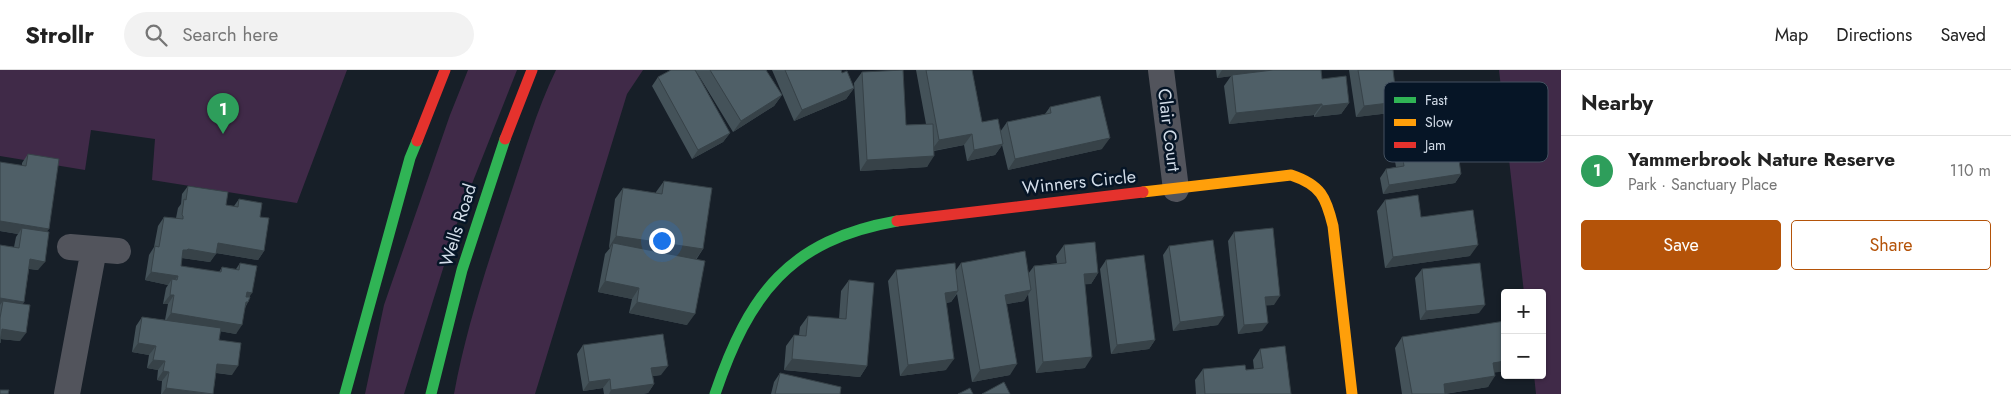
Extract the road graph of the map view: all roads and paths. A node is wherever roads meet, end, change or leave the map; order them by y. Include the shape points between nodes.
1 (445, 70) edge
2 (532, 70) edge
3 (1161, 70) edge
4 (1176, 189) junction
5 (94, 249) dead end
6 (67, 394) edge
7 (345, 394) edge
8 (431, 394) edge
9 (715, 394) edge
10 (1352, 394) edge

1 - 7 street via 410,158
2 - 8 street, Wells Road via 504,138 462,269
3 - 4 street, Clair Court
4 - 9 street, Winners Circle via 877,223 812,248 761,297 729,352
4 - 10 street, Winners Circle via 1292,175 1307,180 1320,190 1333,226
5 - 6 street

